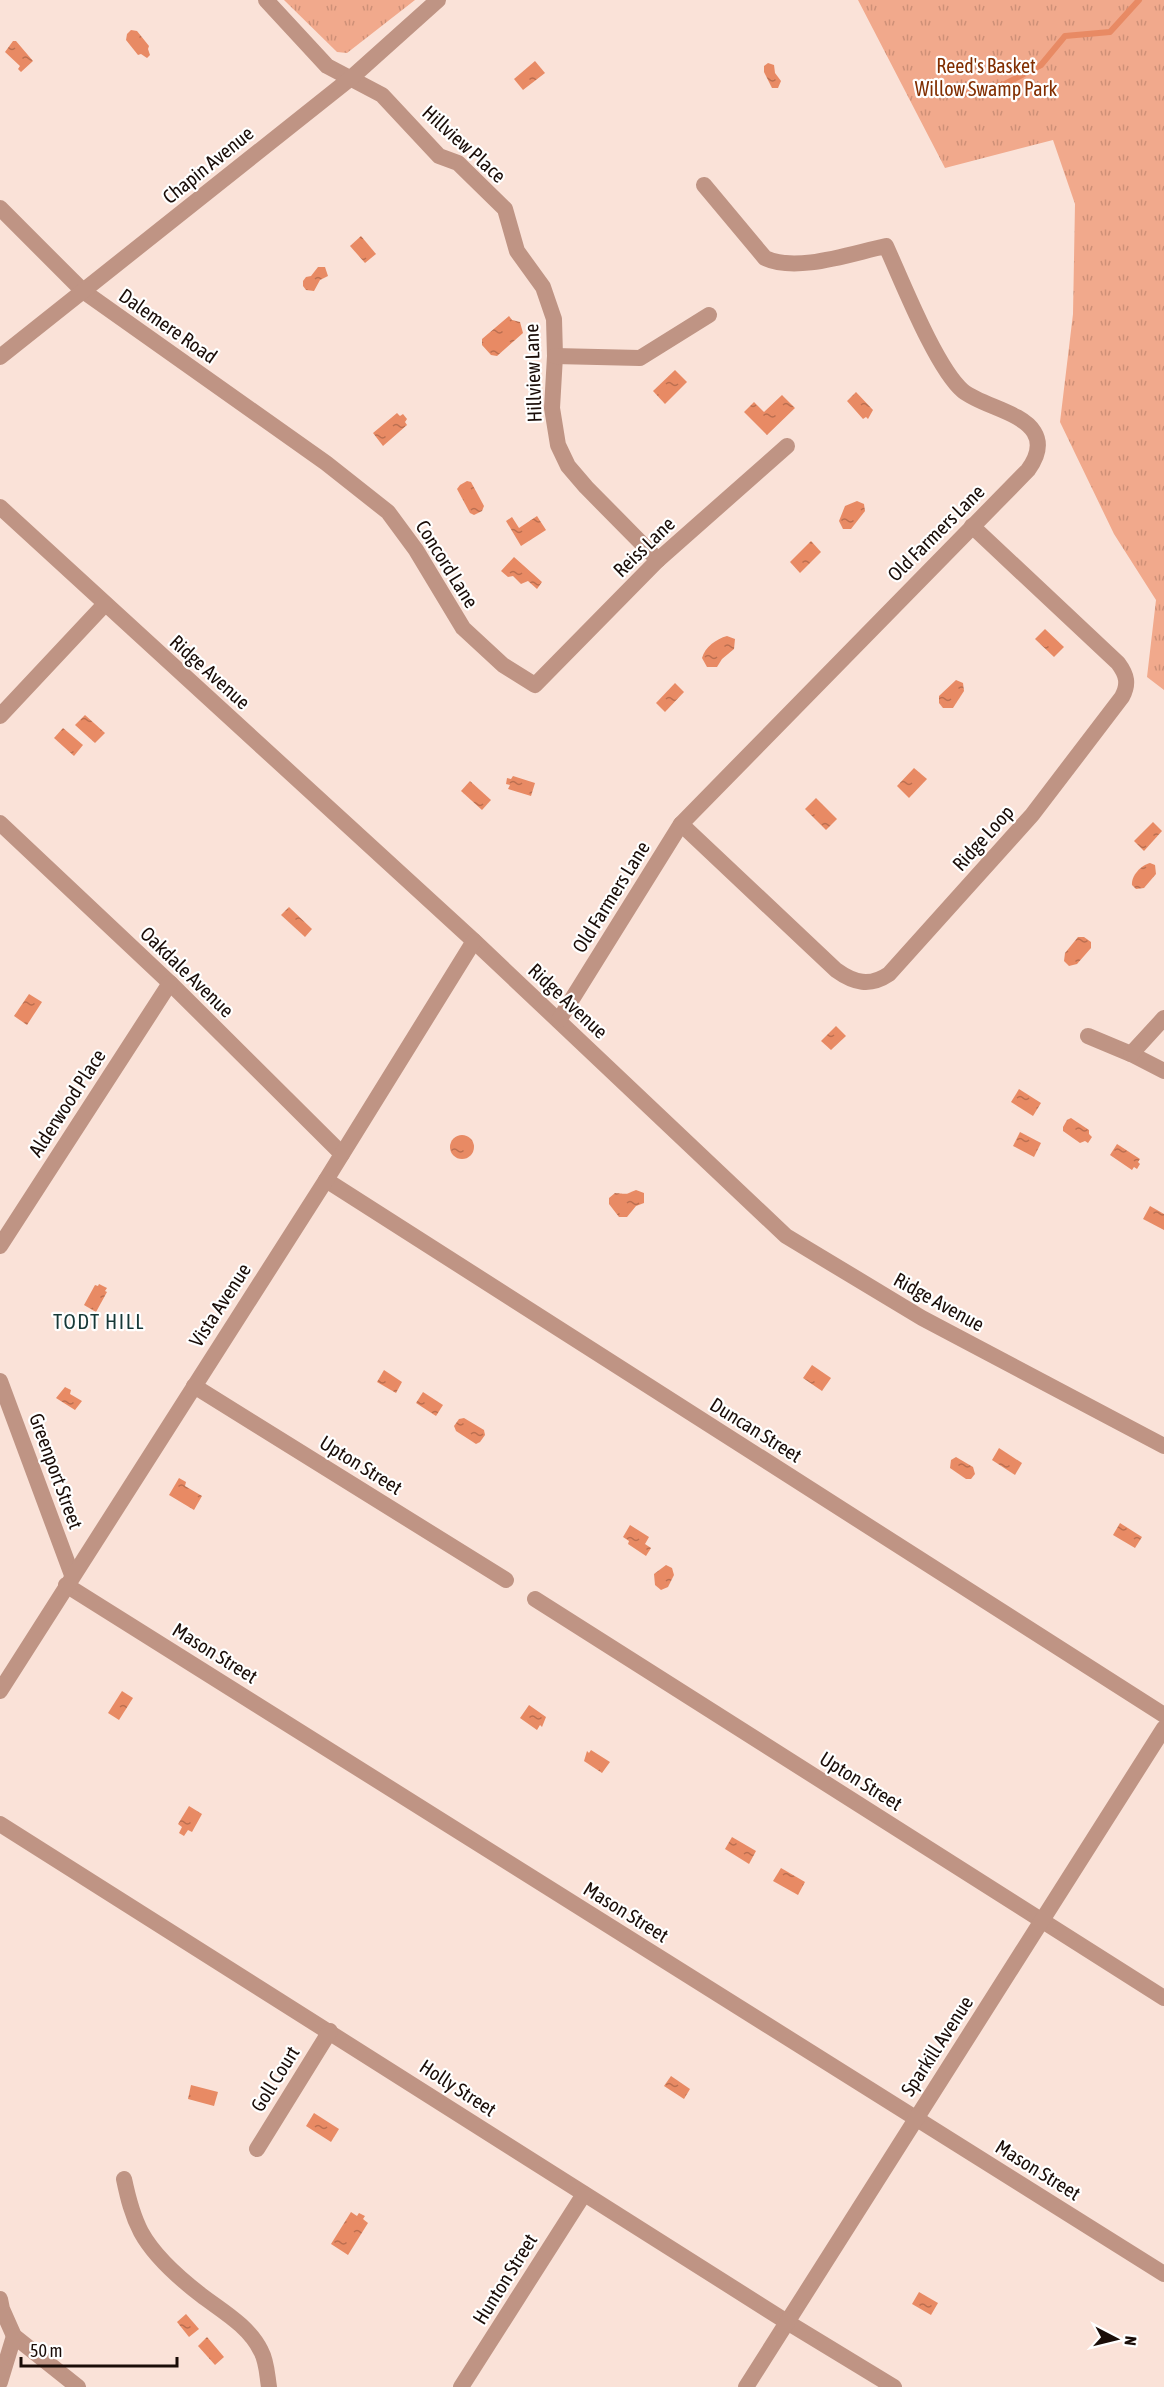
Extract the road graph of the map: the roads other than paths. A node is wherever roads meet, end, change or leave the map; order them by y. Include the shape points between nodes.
1 (266, 0) edge
2 (438, 0) edge
3 (351, 78) junction
4 (704, 185) dead end
5 (0, 207) edge
6 (510, 229) joint
7 (83, 291) junction
8 (709, 315) dead end
9 (555, 356) junction
10 (0, 357) edge
11 (786, 446) dead end
12 (326, 463) joint
13 (0, 507) edge
14 (972, 526) junction
15 (658, 560) junction
16 (105, 604) junction
17 (535, 685) joint
18 (0, 716) edge
19 (0, 823) edge
20 (681, 824) junction
21 (474, 941) junction
22 (170, 983) junction
23 (1164, 1018) edge
24 (559, 1020) junction
25 (1088, 1036) dead end
26 (1131, 1054) junction
27 (1164, 1071) edge
28 (342, 1154) junction
29 (326, 1180) junction
30 (0, 1246) edge
31 (0, 1381) edge
32 (194, 1386) junction
33 (1164, 1446) edge
34 (69, 1580) junction
35 (506, 1580) dead end
36 (535, 1599) dead end
37 (0, 1691) edge
38 (1164, 1714) edge
39 (1164, 1728) edge
40 (0, 1824) edge
41 (1042, 1921) junction
42 (1164, 1998) edge
43 (330, 2031) junction
44 (916, 2118) junction
45 (257, 2149) dead end
46 (124, 2179) dead end
47 (584, 2194) junction
48 (1164, 2274) edge
49 (0, 2299) edge
50 (787, 2322) junction
51 (14, 2336) junction
52 (0, 2382) edge
53 (78, 2387) edge
54 (269, 2387) edge
55 (461, 2387) edge
56 (746, 2387) edge
57 (894, 2387) edge

1 - 3 street, Hillview Place via 327,66
2 - 3 street, Chapin Avenue
3 - 6 street, Hillview Place via 382,95 439,156 458,164 505,209
3 - 7 street, Chapin Avenue
4 - 14 street, Old Farmers Lane via 765,258 776,263 803,263 886,246 952,378 963,390 1032,429 1038,440 1033,463
5 - 7 street, Dalemere Road
6 - 9 street, Hillview Lane via 517,251 543,287 554,319
7 - 10 street, Chapin Avenue
7 - 12 street, Dalemere Road
8 - 9 street via 640,358
9 - 15 street, Hillview Lane via 552,408 558,445 568,466
11 - 15 street, Reiss Lane
12 - 17 street, Concord Lane via 388,512 463,628 504,665
13 - 16 street, Ridge Avenue
14 - 20 street, Old Farmers Lane
14 - 20 street, Ridge Loop via 1118,663 1125,672 1126,689 1032,815 889,974 871,983 848,978 836,970
15 - 17 street, Reiss Lane
16 - 18 street
16 - 21 street, Ridge Avenue
19 - 22 street, Oakdale Avenue
20 - 24 street, Old Farmers Lane
21 - 24 street, Ridge Avenue
21 - 28 street, Vista Avenue
22 - 28 street, Oakdale Avenue
22 - 30 street, Alderwood Place
23 - 26 street
24 - 33 street, Ridge Avenue via 786,1236 922,1318
25 - 26 street
26 - 27 street
28 - 29 street, Vista Avenue
29 - 32 street, Vista Avenue
29 - 38 street, Duncan Street
31 - 34 street, Greenport Street
32 - 34 street, Vista Avenue
32 - 35 street, Upton Street
34 - 37 street, Vista Avenue
34 - 44 street, Mason Street
36 - 41 street, Upton Street
39 - 41 street, Sparkill Avenue
40 - 43 street, Holly Street
41 - 42 street, Upton Street
41 - 44 street, Sparkill Avenue
43 - 45 street, Goll Court
43 - 47 street, Holly Street
44 - 48 street, Mason Street
44 - 50 street, Sparkill Avenue
46 - 54 street via 131,2211 142,2234 185,2283 234,2319 253,2339 261,2351
47 - 50 street, Holly Street
47 - 55 street, Hunton Street
49 - 51 street
50 - 56 street, Sparkill Avenue
50 - 57 street, Holly Street
51 - 52 street
51 - 53 street

